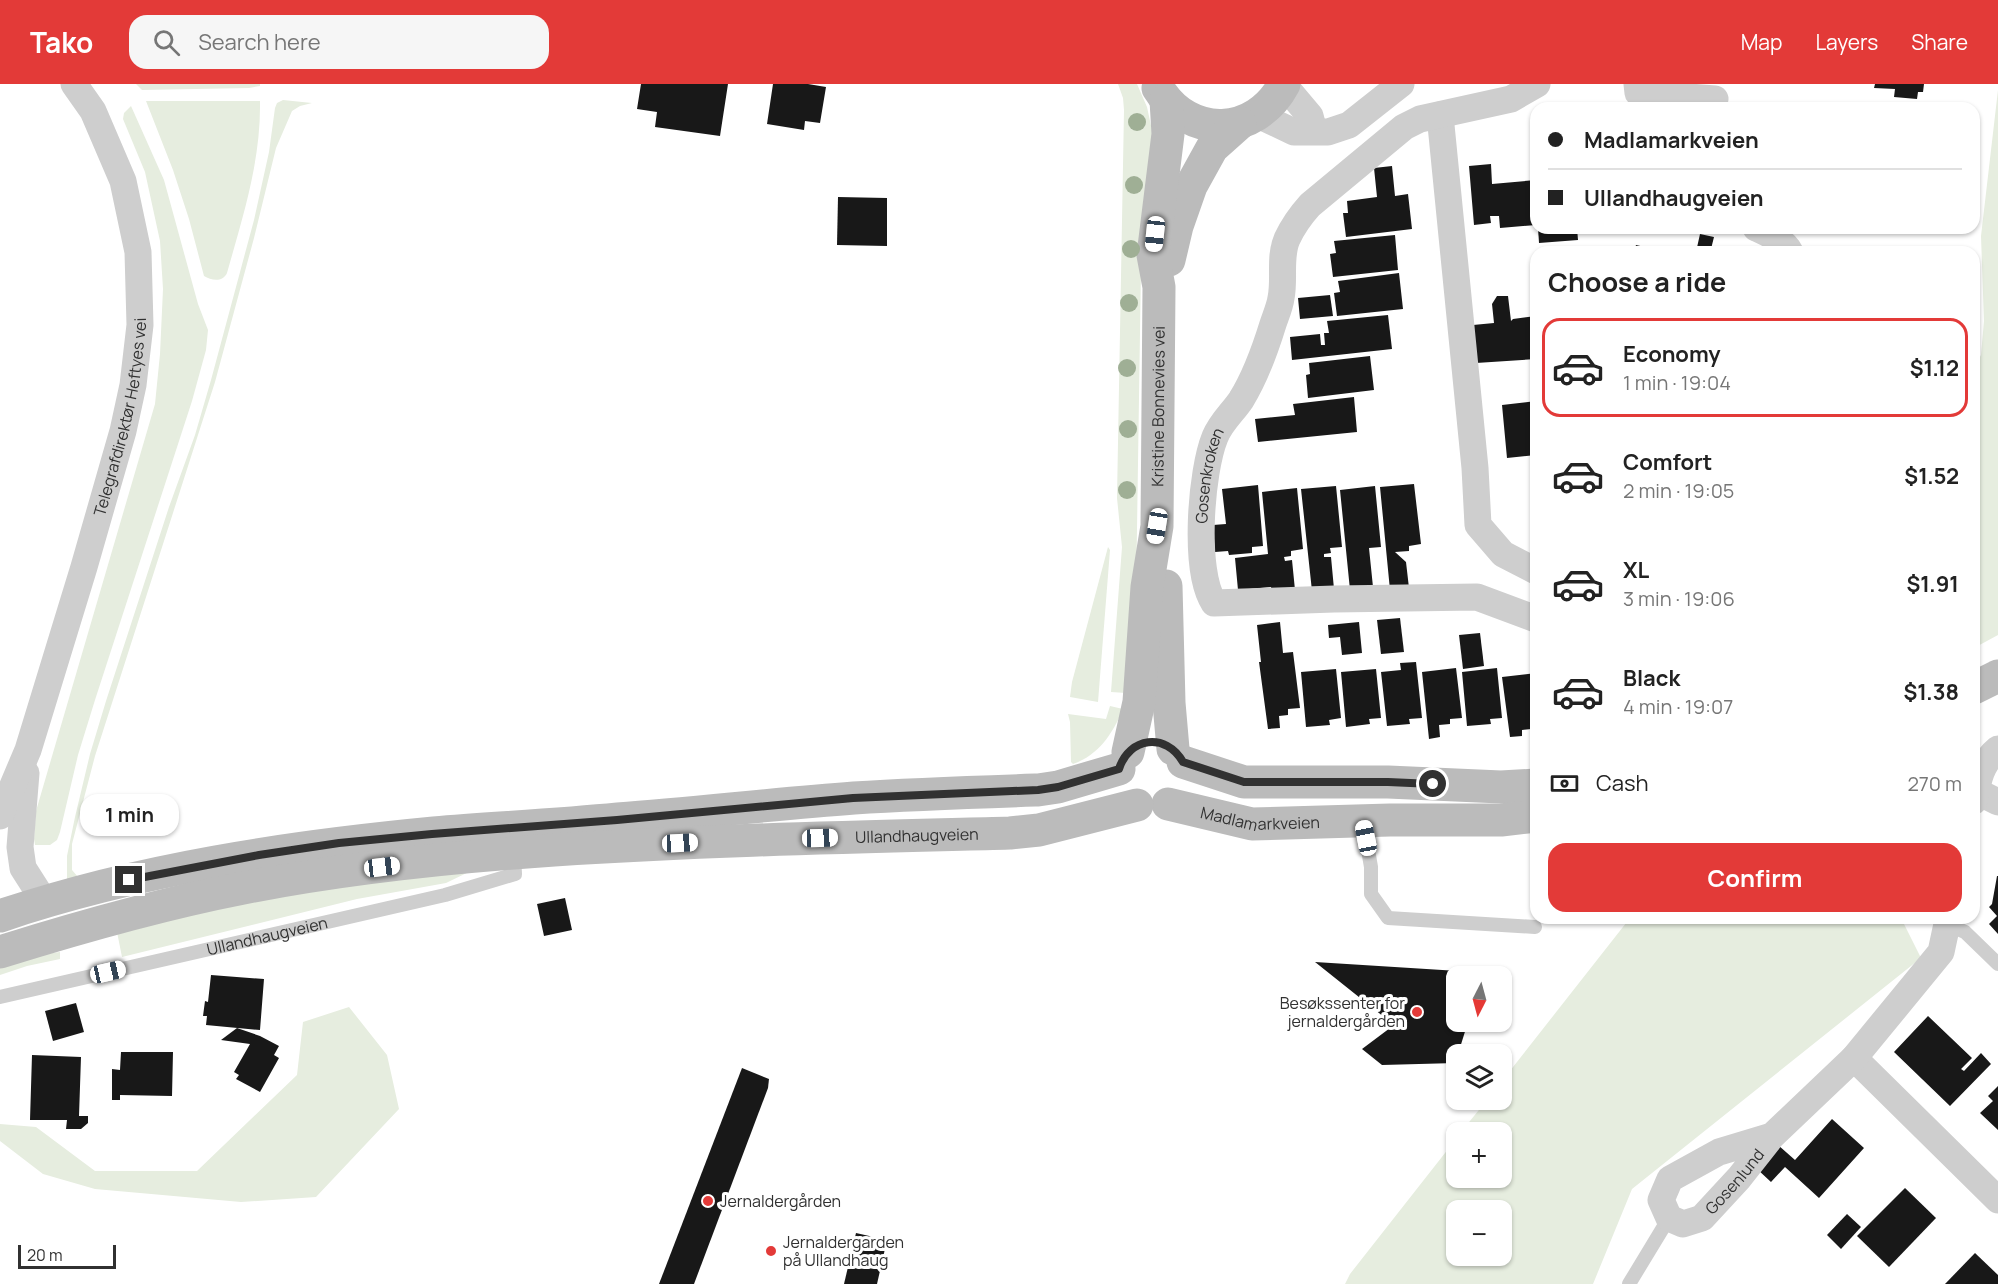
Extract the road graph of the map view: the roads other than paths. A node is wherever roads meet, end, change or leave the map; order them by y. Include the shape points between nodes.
1 (74, 84) edge
2 (1401, 84) edge
3 (1537, 84) edge
4 (1284, 85) edge
5 (1161, 92) edge
6 (1637, 95) edge
7 (1714, 99) dead end
8 (1440, 115) junction
9 (1249, 119) junction
10 (1314, 131) junction
11 (1766, 234) edge
12 (1786, 246) edge
13 (1159, 287) junction
14 (1157, 526) junction
15 (1530, 568) edge
16 (1530, 616) edge
17 (1998, 676) edge
18 (1980, 685) edge
19 (1998, 749) edge
20 (28, 750) junction
21 (1178, 756) junction
22 (1124, 760) junction
23 (1530, 785) edge
24 (1983, 798) edge
25 (1152, 804) junction
26 (0, 816) edge
27 (1530, 817) edge
28 (1363, 821) junction
29 (513, 840) junction
30 (44, 901) junction
31 (0, 916) edge
32 (1946, 924) edge
33 (1952, 924) edge
34 (1534, 927) dead end
35 (0, 952) edge
36 (1998, 964) edge
37 (0, 997) edge
38 (1854, 1058) junction
39 (1772, 1136) junction
40 (1998, 1200) edge
41 (1669, 1218) junction
42 (1629, 1284) edge

1 - 20 street, Telegrafdirektør Heftyes vei via 93,111 123,182 138,252 140,325 123,431
2 - 10 street via 1348,125 1328,132
3 - 8 street, Gosenkroken via 1511,99
4 - 9 main road, Kristine Bonnevies vei via 1273,102
4 - 10 street via 1310,116
5 - 9 main road via 1181,114 1199,123 1219,126
5 - 13 main road, Kristine Bonnevies vei via 1168,134 1153,255
6 - 7 street
8 - 15 street via 1478,525 1503,554
8 - 16 street, Gosenkroken via 1404,127 1310,205 1286,241 1282,297 1266,344 1241,400 1224,420 1210,450 1203,488 1204,574 1214,603 1477,597
9 - 10 street via 1294,132
9 - 13 main road, Kristine Bonnevies vei via 1212,148 1191,186
11 - 12 street
13 - 14 main road, Kristine Bonnevies vei
14 - 21 main road, Kristine Bonnevies vei via 1166,590 1169,703
14 - 22 main road, Kristine Bonnevies vei via 1147,587 1139,702
17 - 18 main road
19 - 24 street via 1984,762
20 - 26 street, Telegrafdirektør Heftyes vei
20 - 30 street, Telegrafdirektør Heftyes vei via 20,847 22,868
21 - 22 main road via 1165,744 1145,742
21 - 23 main road, Madlamarkveien via 1244,782
21 - 25 main road via 1185,771 1181,791 1176,798
22 - 25 main road via 1119,780 1122,790 1128,798
22 - 29 main road, Ullandhaugveien via 1058,787 1038,790 853,798 617,820
25 - 28 main road, Madlamarkveien via 1252,824
25 - 29 main road, Ullandhaugveien via 1010,833 701,842
27 - 28 main road, Madlamarkveien
28 - 34 lane via 1371,894 1388,918
29 - 30 main road, Ullandhaugveien via 350,842 129,880
29 - 35 main road, Ullandhaugveien via 424,861 241,888 104,921
29 - 37 lane, Ullandhaugveien via 515,874 445,895
30 - 31 main road, Ullandhaugveien
32 - 38 street, Gosenlund via 1941,952
33 - 36 lane, Gosenlund
38 - 39 street, Gosenlund
38 - 40 street
39 - 41 street, Gosenlund via 1702,1218 1683,1224
39 - 41 street, Gosenlund via 1719,1152 1670,1179 1661,1200
41 - 42 lane

